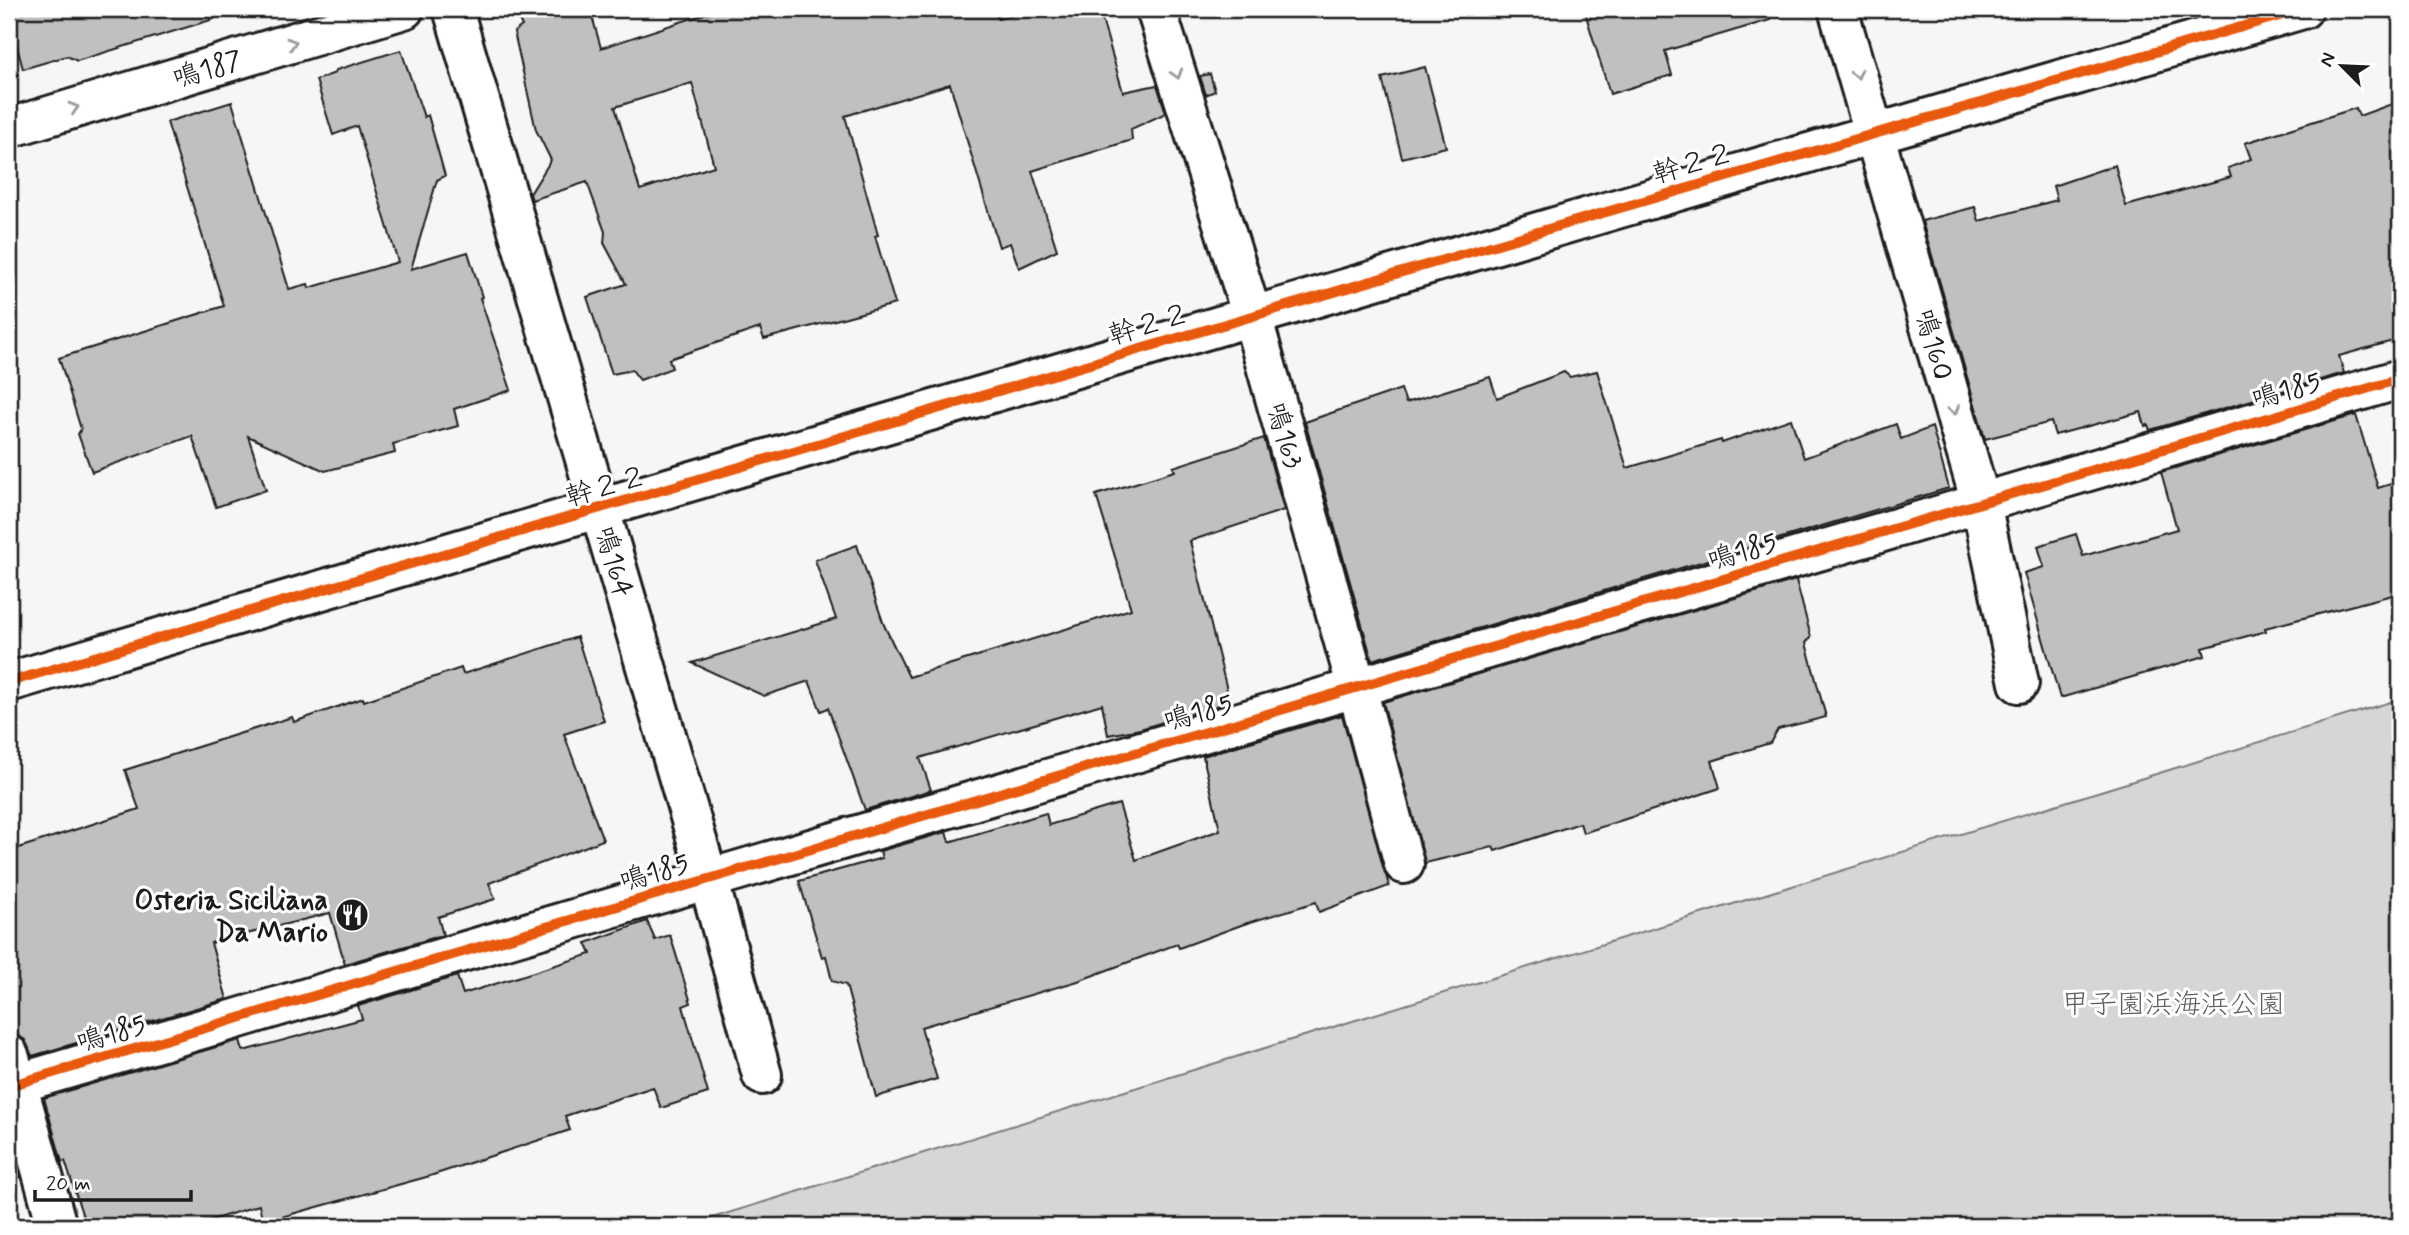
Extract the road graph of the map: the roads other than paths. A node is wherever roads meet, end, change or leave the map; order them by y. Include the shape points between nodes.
1 (404, 9) edge
2 (453, 9) edge
3 (1156, 9) edge
4 (1838, 9) edge
5 (2303, 9) edge
6 (9, 128) edge
7 (1874, 132) junction
8 (1252, 316) junction
9 (2400, 379) edge
10 (1981, 503) junction
11 (600, 511) junction
12 (9, 682) edge
13 (2019, 683) dead end
14 (1357, 688) junction
15 (1404, 864) dead end
16 (708, 878) junction
17 (762, 1074) dead end
18 (12, 1075) edge
19 (57, 1226) edge

6 -> 1 street, 鳴187
2 - 11 street, 鳴164
3 -> 8 street, 鳴163
4 -> 7 street, 鳴160
5 - 7 street, 幹２２
7 - 8 street, 幹２２
7 -> 10 street, 鳴160
8 - 11 street, 幹２２
8 - 14 street, 鳴163
9 - 10 street, 鳴185
10 - 13 street, 鳴160
10 - 14 street, 鳴185
11 - 12 street, 幹２２
11 - 16 street, 鳴164
14 - 15 street, 鳴163
14 - 16 street, 鳴185
16 - 17 street, 鳴164
16 - 18 street, 鳴185
18 - 19 street

